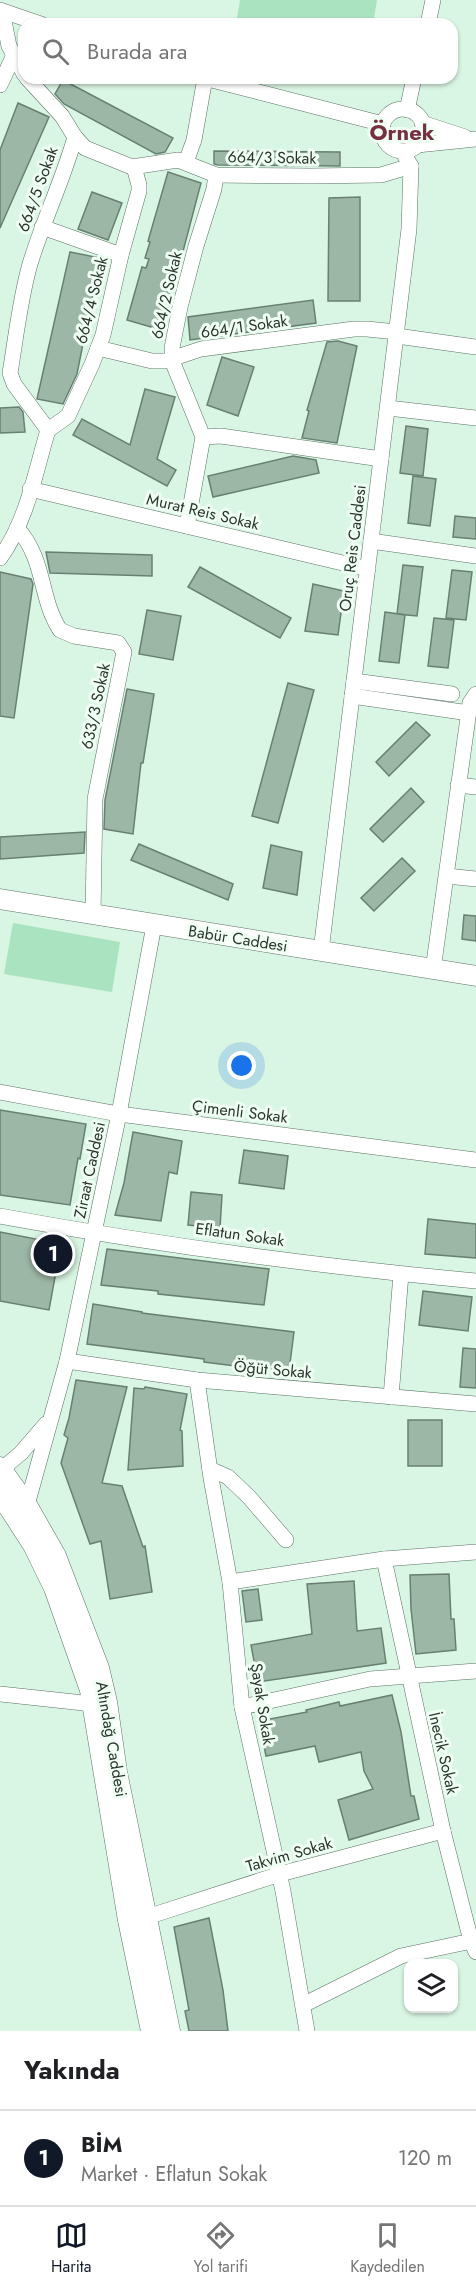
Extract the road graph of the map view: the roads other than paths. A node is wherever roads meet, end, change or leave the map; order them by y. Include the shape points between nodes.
1 (434, 0) edge
2 (1, 11) edge
3 (23, 18) edge
4 (430, 18) edge
5 (13, 57) junction
6 (18, 65) edge
7 (32, 84) edge
8 (204, 84) edge
9 (228, 84) edge
10 (412, 84) edge
11 (0, 85) edge
12 (406, 110) junction
13 (422, 123) junction
14 (383, 124) junction
15 (75, 137) junction
16 (473, 139) edge
17 (410, 148) junction
18 (186, 162) junction
19 (411, 166) junction
20 (134, 167) junction
21 (216, 175) junction
22 (42, 227) junction
23 (121, 255) junction
24 (397, 334) junction
25 (476, 347) edge
26 (98, 348) junction
27 (172, 359) junction
28 (388, 408) junction
29 (476, 418) edge
30 (48, 430) junction
31 (203, 438) junction
32 (381, 459) junction
33 (30, 489) junction
34 (187, 526) junction
35 (17, 528) junction
36 (371, 541) junction
37 (476, 556) edge
38 (0, 558) edge
39 (368, 569) junction
40 (353, 688) junction
41 (452, 694) dead end
42 (476, 694) edge
43 (469, 713) junction
44 (458, 785) junction
45 (476, 787) edge
46 (447, 876) junction
47 (476, 879) edge
48 (0, 899) edge
49 (93, 915) junction
50 (154, 925) junction
51 (321, 951) junction
52 (433, 970) junction
53 (476, 976) edge
54 (0, 1092) edge
55 (119, 1114) junction
56 (476, 1160) edge
57 (0, 1216) edge
58 (94, 1233) junction
59 (400, 1274) junction
60 (476, 1281) edge
61 (67, 1361) junction
62 (197, 1380) junction
63 (391, 1397) junction
64 (476, 1404) edge
65 (50, 1420) junction
66 (1, 1469) edge
67 (210, 1469) junction
68 (0, 1494) edge
69 (27, 1505) junction
70 (286, 1540) dead end
71 (476, 1552) edge
72 (384, 1560) junction
73 (230, 1582) junction
74 (476, 1671) edge
75 (409, 1676) junction
76 (0, 1694) edge
77 (93, 1704) junction
78 (242, 1707) junction
79 (443, 1831) junction
80 (279, 1874) junction
81 (147, 1917) junction
82 (474, 1944) edge
83 (303, 2005) junction
84 (151, 2031) edge
85 (170, 2031) edge
86 (307, 2031) edge

1 - 4 street
2 - 3 street
2 - 5 street
5 - 6 street
5 - 11 street
7 - 15 street
8 - 18 street
9 - 14 street
10 - 12 street
12 - 13 street via 416,114
12 - 14 street via 392,112
13 - 16 street
13 - 17 street via 423,135
14 - 17 street via 386,142 394,149
15 - 20 street via 91,151
15 - 22 street, 664/5 Sokak
16 - 17 street
17 - 19 street
18 - 20 street, 664/3 Sokak via 172,159
18 - 21 street, 664/3 Sokak
19 - 21 street, 664/3 Sokak via 381,175
19 - 24 street, Oruç Reis Caddesi via 409,229
20 - 23 street, 664/4 Sokak via 140,185
21 - 27 street, 664/2 Sokak via 180,308
22 - 23 street
22 - 30 street, 664/5 Sokak via 25,284 10,374
23 - 26 street, 664/4 Sokak
24 - 25 street, 664/1 Sokak
24 - 27 street, 664/1 Sokak via 354,330 201,349
24 - 28 street, Oruç Reis Caddesi
26 - 27 street, 664/1 Sokak via 152,361
26 - 30 street, 664/4 Sokak via 68,416
27 - 31 street, 664/2 Sokak
28 - 29 street
28 - 32 street, Oruç Reis Caddesi
30 - 33 street
31 - 32 street via 221,436
31 - 34 street
32 - 36 street, Oruç Reis Caddesi
33 - 34 street, Murat Reis Sokak
33 - 35 street
34 - 39 street, Murat Reis Sokak
35 - 38 street
35 - 49 street, 633/3 Sokak via 36,557 60,630 74,636 118,642 124,651 95,799
36 - 37 street
36 - 39 street, Oruç Reis Caddesi
39 - 40 street, Oruç Reis Caddesi
40 - 41 street
40 - 43 street
40 - 51 street, Oruç Reis Caddesi
42 - 43 street
43 - 44 street
44 - 45 street
44 - 46 street
46 - 47 street
46 - 52 street
48 - 49 main road, Babür Caddesi
49 - 50 main road, Babür Caddesi
50 - 51 main road, Babür Caddesi
50 - 55 street, Ziraat Caddesi
51 - 52 main road, Babür Caddesi
52 - 53 main road, Babür Caddesi
54 - 55 street, Çimenli Sokak
55 - 56 street, Çimenli Sokak
55 - 58 street, Ziraat Caddesi
57 - 58 street, Eflatun Sokak
58 - 59 street, Eflatun Sokak
58 - 61 street, Ziraat Caddesi
59 - 60 street, Eflatun Sokak
59 - 63 street
61 - 62 street, Öğüt Sokak
61 - 65 street, Ziraat Caddesi
62 - 63 street, Öğüt Sokak
62 - 67 street, Şayak Sokak
63 - 64 street, Öğüt Sokak
65 - 66 street, Ziraat Caddesi
65 - 69 street, Ziraat Caddesi
66 - 69 main road, Altındağ Caddesi
67 - 70 street via 228,1477 242,1490
67 - 73 street, Şayak Sokak
68 - 77 main road, Altındağ Caddesi via 33,1545 54,1588
69 - 81 main road, Altındağ Caddesi via 63,1573 101,1675
71 - 72 street
72 - 73 street
72 - 75 street, İnecik Sokak
73 - 78 street, Şayak Sokak
74 - 75 street
75 - 78 street via 370,1679
75 - 79 street, İnecik Sokak
76 - 77 street
77 - 84 main road, Altındağ Caddesi via 126,1909
78 - 80 street, Şayak Sokak
79 - 80 street, Takvim Sokak
79 - 82 street, İnecik Sokak
80 - 81 street, Takvim Sokak
80 - 83 street, Şayak Sokak
81 - 85 main road, Altındağ Caddesi
82 - 83 street via 401,1956
83 - 86 street, Şayak Sokak

